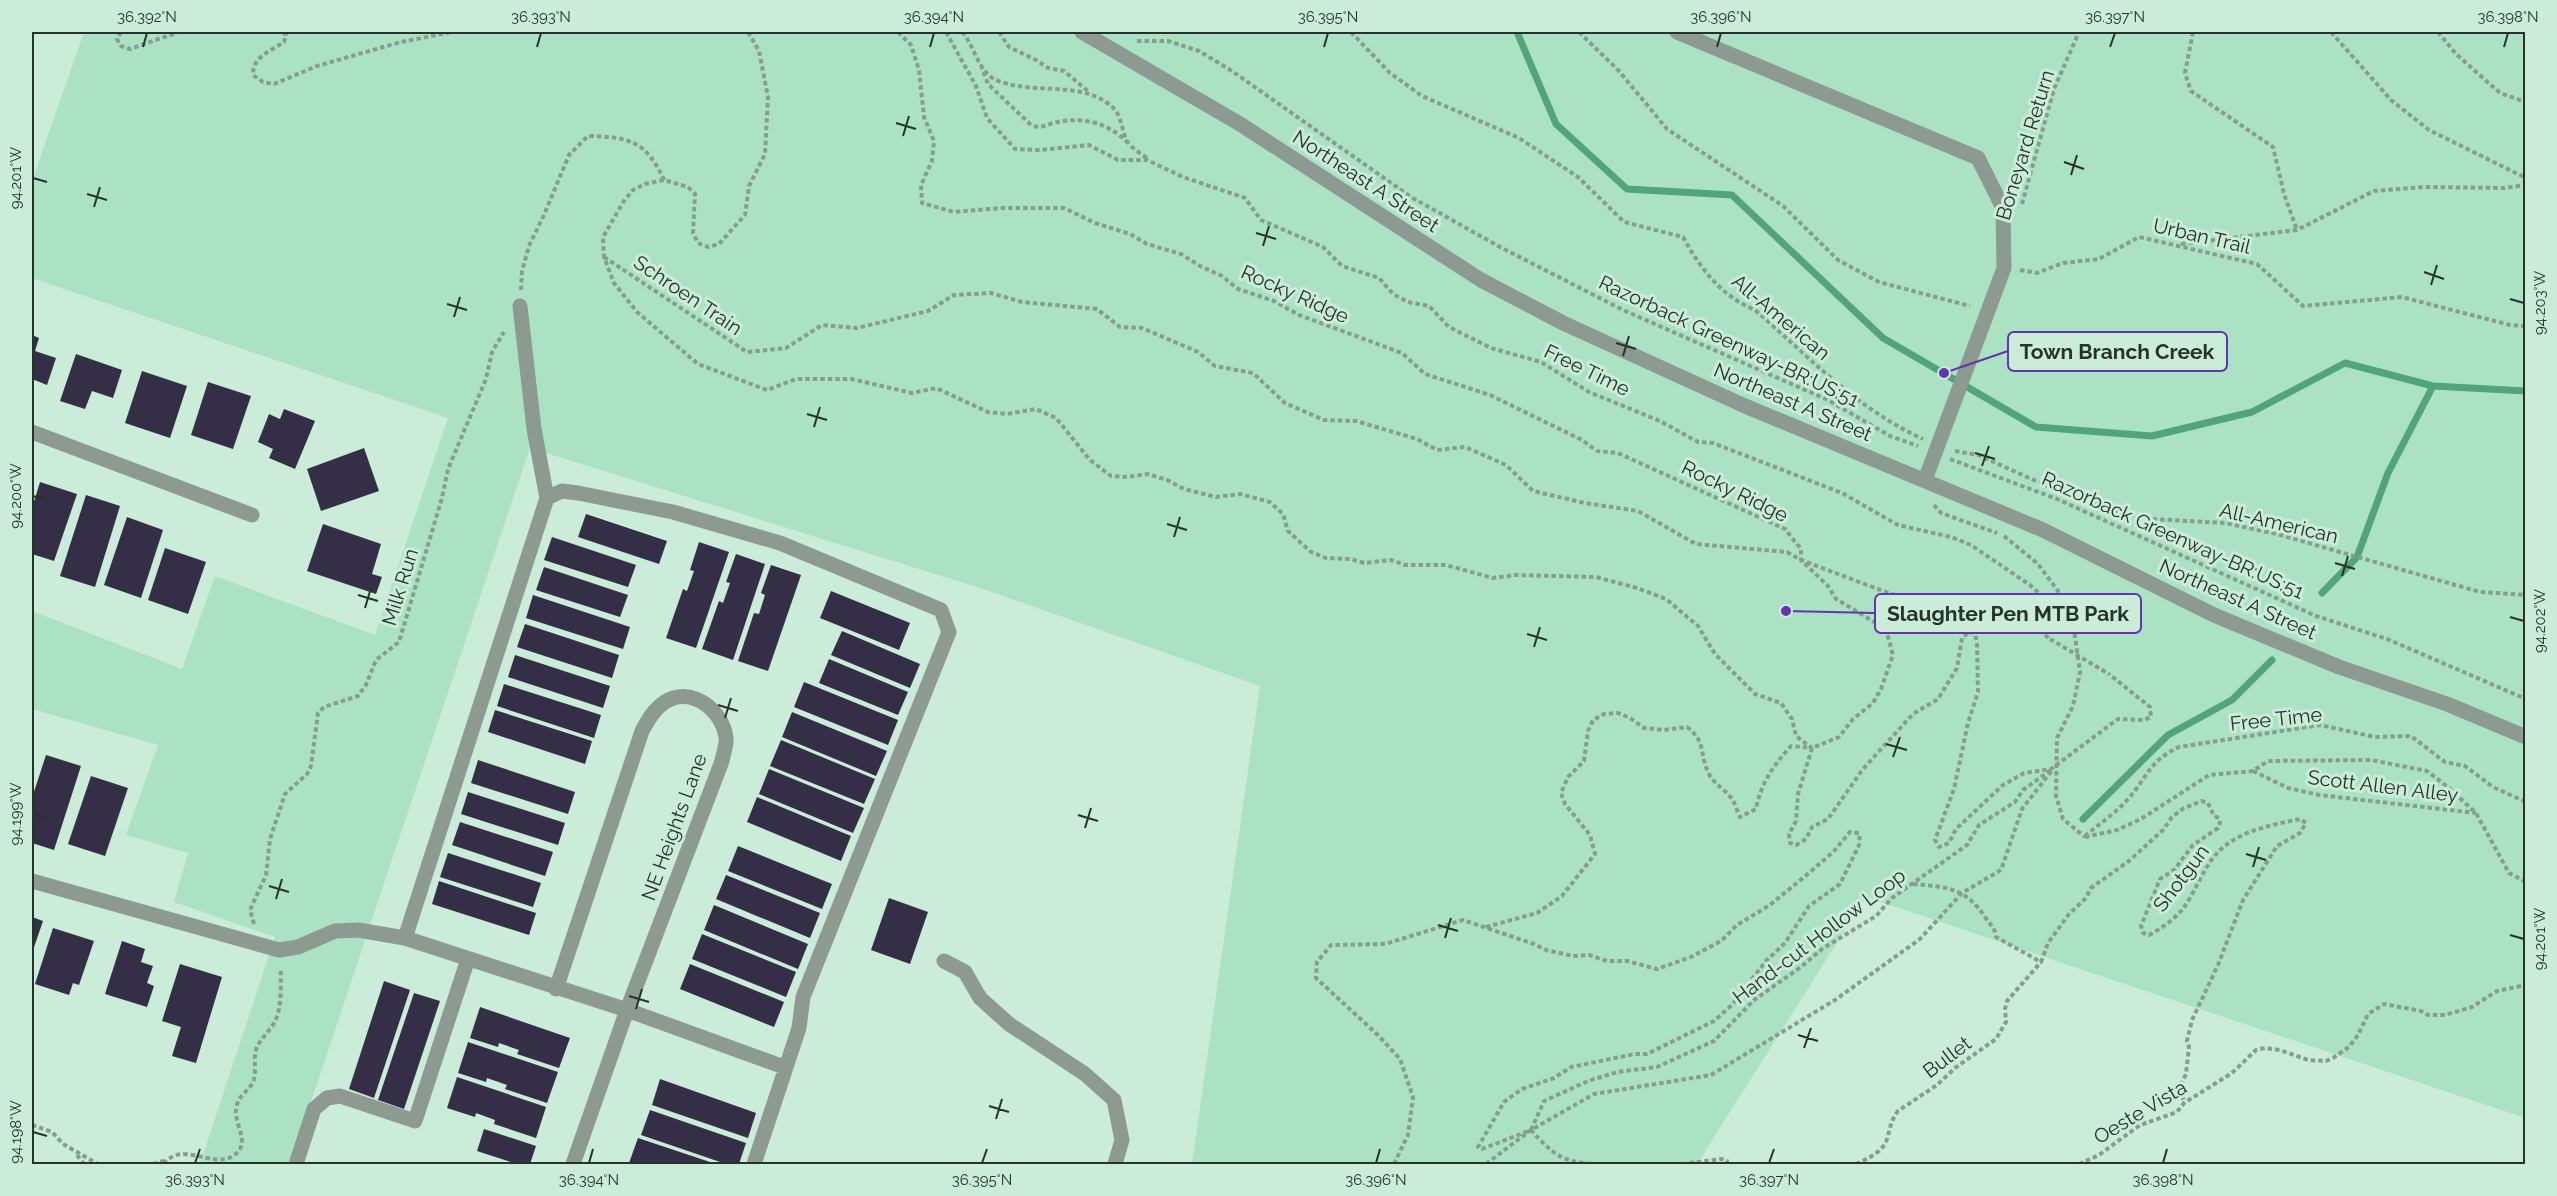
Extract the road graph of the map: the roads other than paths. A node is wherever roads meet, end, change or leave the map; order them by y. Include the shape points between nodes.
1 (1082, 32) edge
2 (1677, 32) edge
3 (520, 306) road end
4 (32, 432) edge
5 (1925, 480) junction
6 (547, 498) junction
7 (252, 515) dead end
8 (2526, 737) edge
9 (32, 880) edge
10 (405, 938) junction
11 (468, 959) junction
12 (944, 961) dead end
13 (556, 989) junction
14 (627, 1011) junction
15 (784, 1067) junction
16 (296, 1164) edge
17 (573, 1164) edge
18 (754, 1164) edge
19 (1114, 1164) edge

1 - 5 street, Northeast A Street via 1240,124 1481,280 1563,323 1745,406
2 - 5 street via 1978,158 2003,208 2004,268
3 - 6 street via 534,429
4 - 7 street
5 - 8 street, Northeast A Street via 2043,530 2214,615
6 - 10 street
6 - 15 street via 561,491 673,512 780,543 941,610 949,632 803,997 799,1028
9 - 10 street via 279,950 298,947 335,931 358,930
10 - 11 street
11 - 13 street
11 - 16 street via 415,1121 340,1096 327,1098 314,1109
12 - 19 street via 964,972 980,998 1009,1024 1085,1074 1114,1100 1122,1140
13 - 14 street
13 - 14 street, NE Heights Lane via 642,731 651,714 666,701 683,697 697,700 720,717 726,740 722,761
14 - 15 street
14 - 17 street, NE Heights Lane
15 - 18 street

